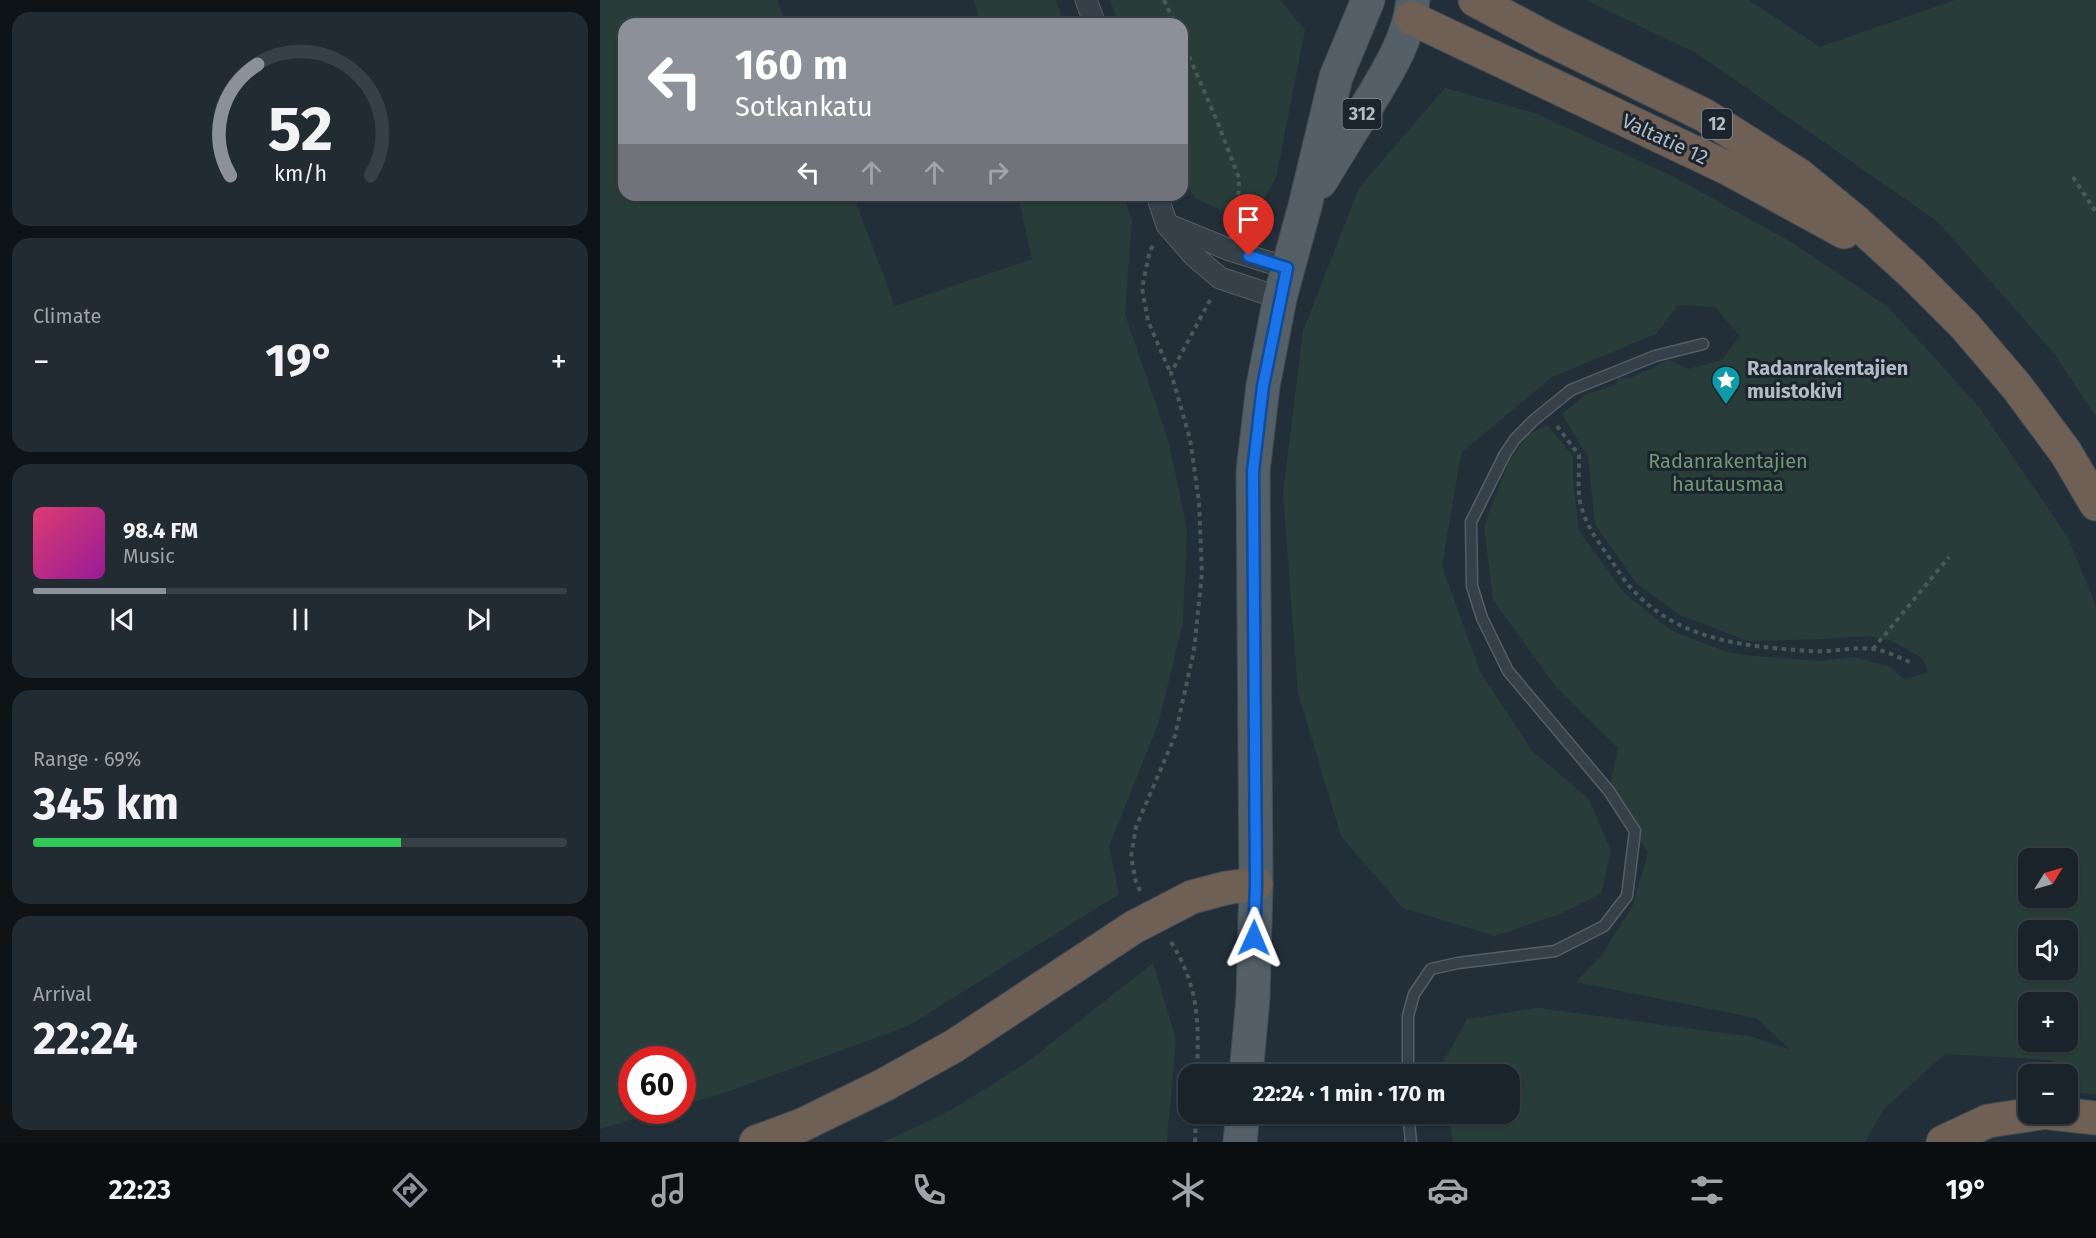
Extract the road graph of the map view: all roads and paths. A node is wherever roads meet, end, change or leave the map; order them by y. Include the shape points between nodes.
1 (1086, 0) edge
2 (1164, 0) edge
3 (1368, 0) edge
4 (1379, 0) edge
5 (1486, 6) edge
6 (1412, 9) edge
7 (1093, 18) edge
8 (1172, 18) edge
9 (1188, 54) edge
10 (2073, 177) dead end
11 (1159, 201) edge
12 (1305, 207) junction
13 (2096, 212) edge
14 (1167, 225) junction
15 (1230, 250) junction
16 (1912, 273) junction
17 (1220, 278) junction
18 (1283, 283) junction
19 (1703, 344) dead end
20 (1171, 373) junction
21 (1545, 412) junction
22 (2096, 504) edge
23 (1949, 557) dead end
24 (1873, 649) junction
25 (1912, 663) dead end
26 (1256, 884) junction
27 (1140, 893) dead end
28 (1167, 935) dead end
29 (1197, 1064) edge
30 (1247, 1064) edge
31 (1408, 1064) edge
32 (2018, 1116) edge
33 (2078, 1116) edge
34 (2096, 1118) edge
35 (1196, 1124) edge
36 (1242, 1124) edge
37 (1409, 1124) edge
38 (756, 1142) edge
39 (1195, 1142) edge
40 (1240, 1142) edge
41 (1411, 1142) edge
42 (1943, 1142) edge

1 - 7 street
2 - 8 path
3 - 12 main road, 312 via 1336,77
4 - 6 main road
5 - 16 highway, Valtatie 12 / 12 via 1704,115 1799,175
6 - 12 main road, 312 via 1402,42 1384,77
6 - 16 highway, Valtatie 12 / 12 via 1727,168
9 - 15 path via 1239,178 1238,225
10 - 13 path
11 - 14 street
12 - 18 main road, 312
14 - 15 street
14 - 17 street
14 - 20 path via 1150,250 1142,288 1148,321
15 - 18 street
16 - 22 highway, Valtatie 12 / 12 via 1965,326 2017,387 2066,453
17 - 18 street
17 - 20 path
18 - 26 main road, 312 via 1263,386 1253,471
19 - 21 lane via 1655,356 1606,375 1572,390
20 - 27 path via 1190,439 1199,502 1202,573 1194,650 1175,736 1136,827 1131,857
21 - 24 path via 1579,455 1581,508 1591,532 1630,586 1656,610 1683,626 1748,647 1815,652
21 - 31 lane via 1505,454 1471,522 1472,586 1482,618 1508,671 1609,791 1635,831 1627,896 1604,926 1555,951 1431,969 1413,994 1408,1016
23 - 24 path
24 - 25 path
26 - 30 main road, 312
26 - 38 highway via 1192,897 1134,927 954,1046 812,1120
28 - 29 path via 1185,964 1197,1007
32 - 42 highway via 1988,1121
33 - 34 highway
35 - 39 path
36 - 40 main road
37 - 41 lane

